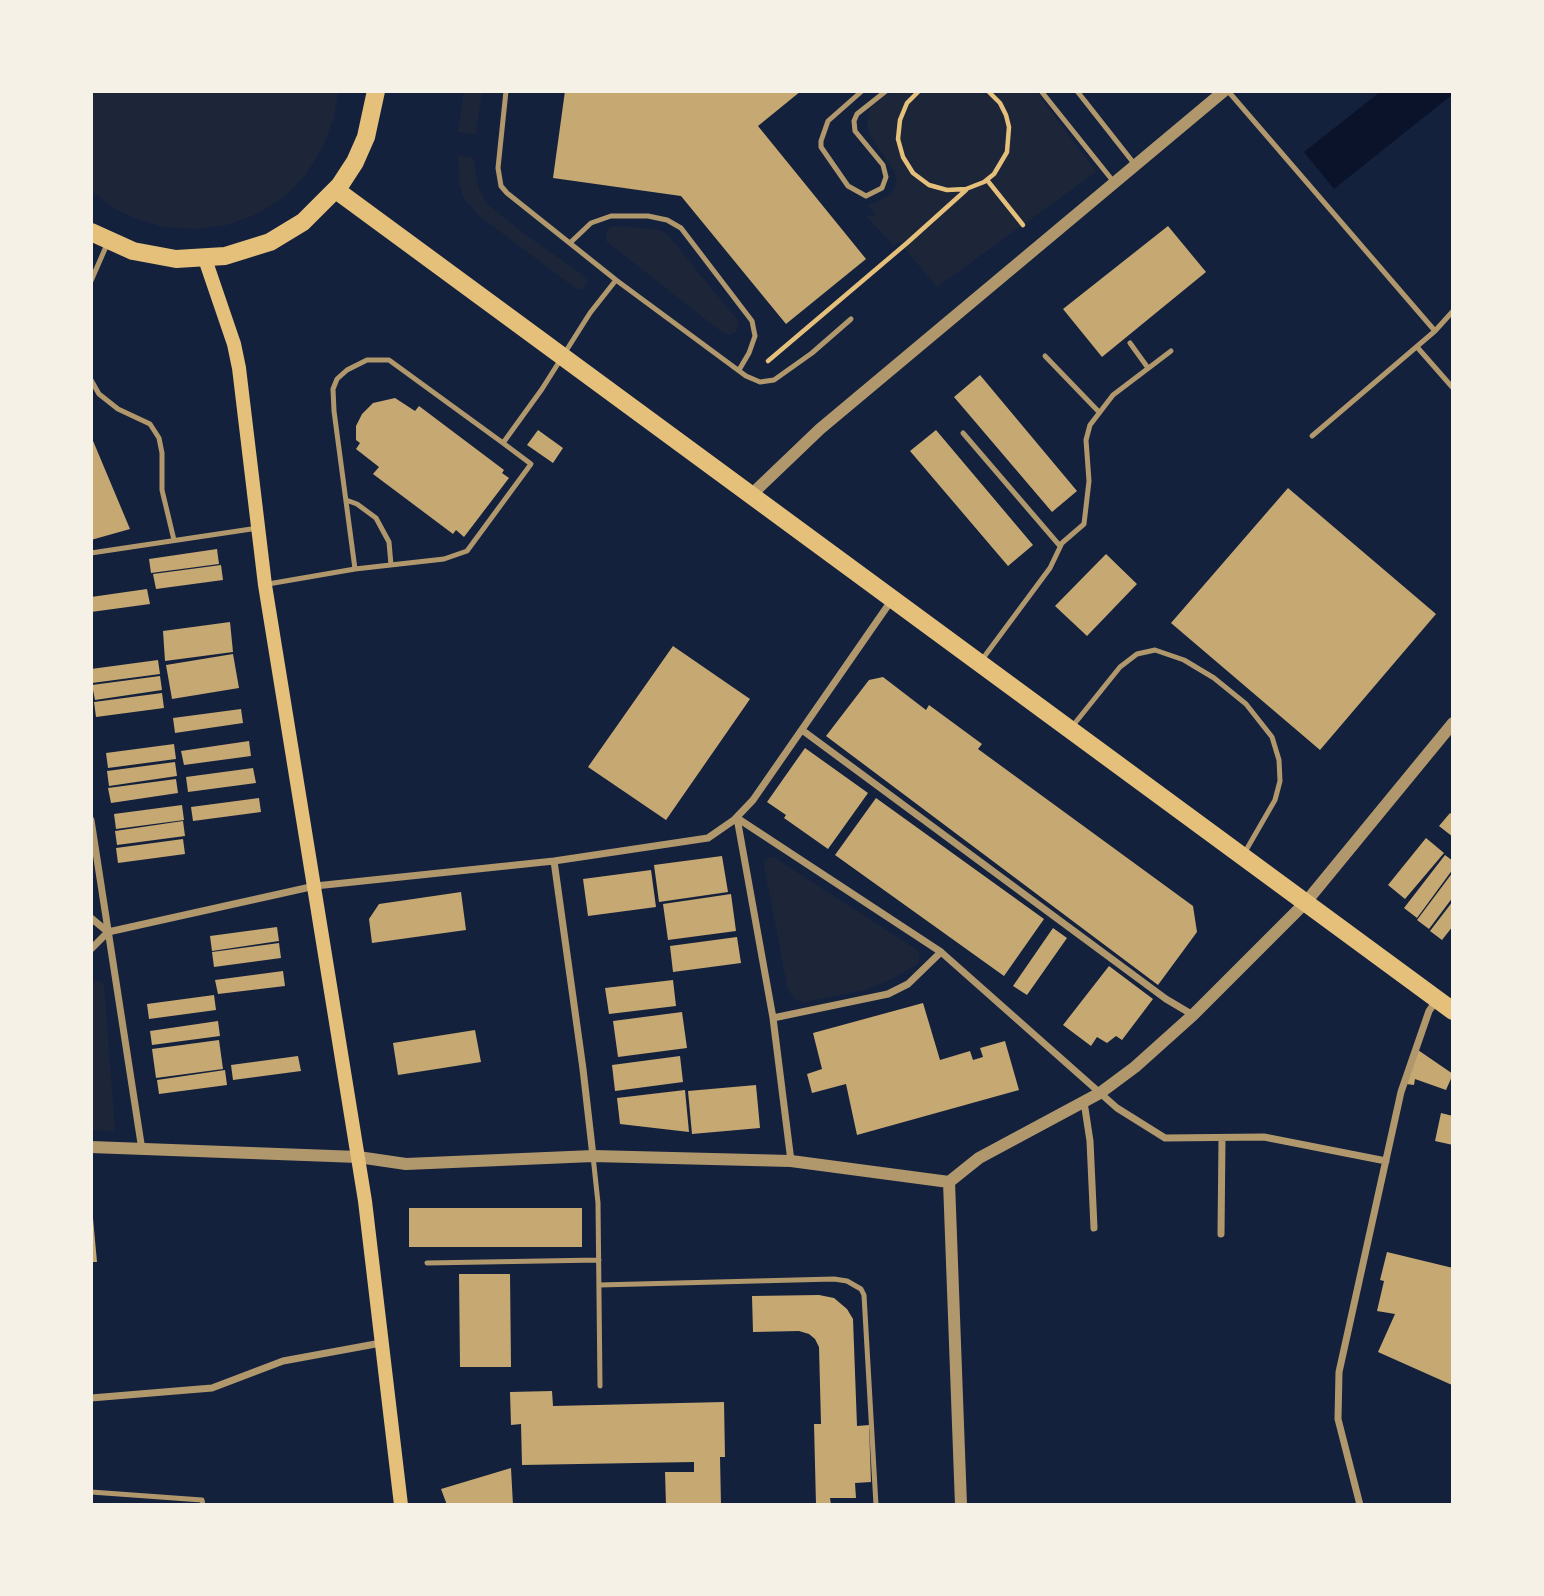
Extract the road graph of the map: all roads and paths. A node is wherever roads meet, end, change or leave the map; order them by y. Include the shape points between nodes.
1 (376, 91) edge
2 (506, 91) edge
3 (862, 91) edge
4 (886, 91) edge
5 (919, 91) edge
6 (988, 91) edge
7 (1041, 91) edge
8 (1077, 91) edge
9 (1226, 91) edge
10 (1136, 166) junction
11 (987, 180) junction
12 (1115, 183) junction
13 (966, 189) junction
14 (336, 190) junction
15 (1023, 225) dead end
16 (91, 232) edge
17 (109, 241) junction
18 (571, 242) junction
19 (205, 259) junction
20 (616, 280) junction
21 (91, 281) edge
22 (1453, 311) edge
23 (851, 319) dead end
24 (1435, 331) junction
25 (1130, 343) dead end
26 (1417, 347) junction
27 (1171, 351) dead end
28 (1045, 356) dead end
29 (561, 357) junction
30 (768, 361) dead end
31 (1148, 368) junction
32 (739, 370) junction
33 (91, 380) edge
34 (1453, 388) edge
35 (1099, 412) junction
36 (963, 433) dead end
37 (1312, 436) dead end
38 (503, 443) junction
39 (751, 495) junction
40 (346, 500) junction
41 (258, 527) junction
42 (174, 540) junction
43 (1060, 546) junction
44 (91, 553) edge
45 (391, 565) junction
46 (355, 569) junction
47 (265, 584) junction
48 (892, 600) junction
49 (979, 663) junction
50 (1453, 723) edge
51 (1070, 729) junction
52 (802, 730) junction
53 (737, 818) junction
54 (91, 820) edge
55 (1243, 855) junction
56 (554, 861) junction
57 (315, 887) junction
58 (1306, 902) junction
59 (91, 918) edge
60 (108, 932) junction
61 (91, 949) edge
62 (942, 952) junction
63 (1437, 999) junction
64 (1453, 1011) edge
65 (1193, 1015) junction
66 (773, 1018) junction
67 (1100, 1093) junction
68 (1084, 1102) junction
69 (1223, 1138) junction
70 (91, 1147) edge
71 (142, 1150) junction
72 (593, 1156) junction
73 (358, 1157) junction
74 (791, 1161) junction
75 (1385, 1161) junction
76 (949, 1182) junction
77 (1094, 1228) dead end
78 (1221, 1234) dead end
79 (598, 1260) junction
80 (427, 1263) dead end
81 (599, 1285) junction
82 (382, 1342) junction
83 (600, 1386) dead end
84 (91, 1398) edge
85 (91, 1492) edge
86 (203, 1505) edge
87 (401, 1505) edge
88 (876, 1505) edge
89 (961, 1505) edge
90 (1360, 1505) edge

1 - 14 main road via 366,136
2 - 18 lane via 498,168 502,187 515,202
3 - 4 lane via 828,121 821,147 848,186 866,196 882,188 886,177 883,165 855,131 855,121
5 - 13 path via 900,120 898,139 903,157 929,185
6 - 11 path via 1006,115 1010,140 1002,164
7 - 12 lane
8 - 10 lane
9 - 10 street
9 - 24 lane
10 - 12 street
11 - 13 path
11 - 15 path
12 - 39 street via 820,429
13 - 30 path
14 - 19 main road via 303,222 271,242
14 - 29 main road
16 - 17 main road
17 - 19 main road via 154,256
17 - 21 lane
18 - 20 lane
18 - 32 lane via 591,223 611,216 648,216 681,228 752,321 755,336
19 - 41 main road via 236,356
20 - 29 lane
20 - 32 lane
22 - 24 lane
23 - 32 lane via 774,380 754,381
24 - 26 lane
25 - 31 lane
26 - 34 lane
26 - 37 lane
27 - 31 lane
28 - 35 lane
29 - 38 lane
29 - 39 main road
31 - 35 lane
33 - 42 lane via 99,394 150,424 159,438 162,489
35 - 43 lane via 1087,433 1089,481 1084,524
36 - 43 lane
38 - 40 lane via 397,364 379,358 367,360 337,379 333,389
38 - 45 lane via 531,464 467,551 443,559
39 - 48 main road
40 - 45 lane via 376,518 389,542
40 - 46 lane
41 - 42 lane
41 - 47 main road
42 - 44 lane
43 - 49 lane via 1050,568
45 - 46 lane
46 - 47 lane
47 - 57 main road
48 - 49 main road
48 - 52 street
49 - 51 main road
50 - 58 street
51 - 55 main road
51 - 55 lane via 1120,667 1137,654 1154,650 1184,660 1213,678 1246,705 1272,737 1279,760 1276,800
52 - 53 street
52 - 65 street
53 - 56 street via 698,841
53 - 62 street
53 - 66 street
54 - 60 street
55 - 58 main road
56 - 57 street
56 - 72 street
57 - 60 street
57 - 73 main road
58 - 63 main road
58 - 65 street
59 - 60 street
60 - 61 street
60 - 71 street
62 - 66 street via 908,984 888,994
62 - 67 street
63 - 64 main road
63 - 75 street via 1401,1092
65 - 67 street
66 - 74 street
67 - 68 street
67 - 69 street via 1165,1138
68 - 76 street via 979,1158
68 - 77 street
69 - 75 street via 1264,1137
69 - 78 street
70 - 71 street
71 - 73 street
72 - 73 street via 406,1164
72 - 74 street
72 - 79 lane
73 - 82 main road
74 - 76 street
75 - 90 street via 1337,1395 1338,1419
76 - 89 street
79 - 80 lane
79 - 81 lane
81 - 83 lane
81 - 88 lane via 834,1279 861,1289
82 - 84 street via 283,1361 212,1388
82 - 87 main road
85 - 86 lane via 202,1500

